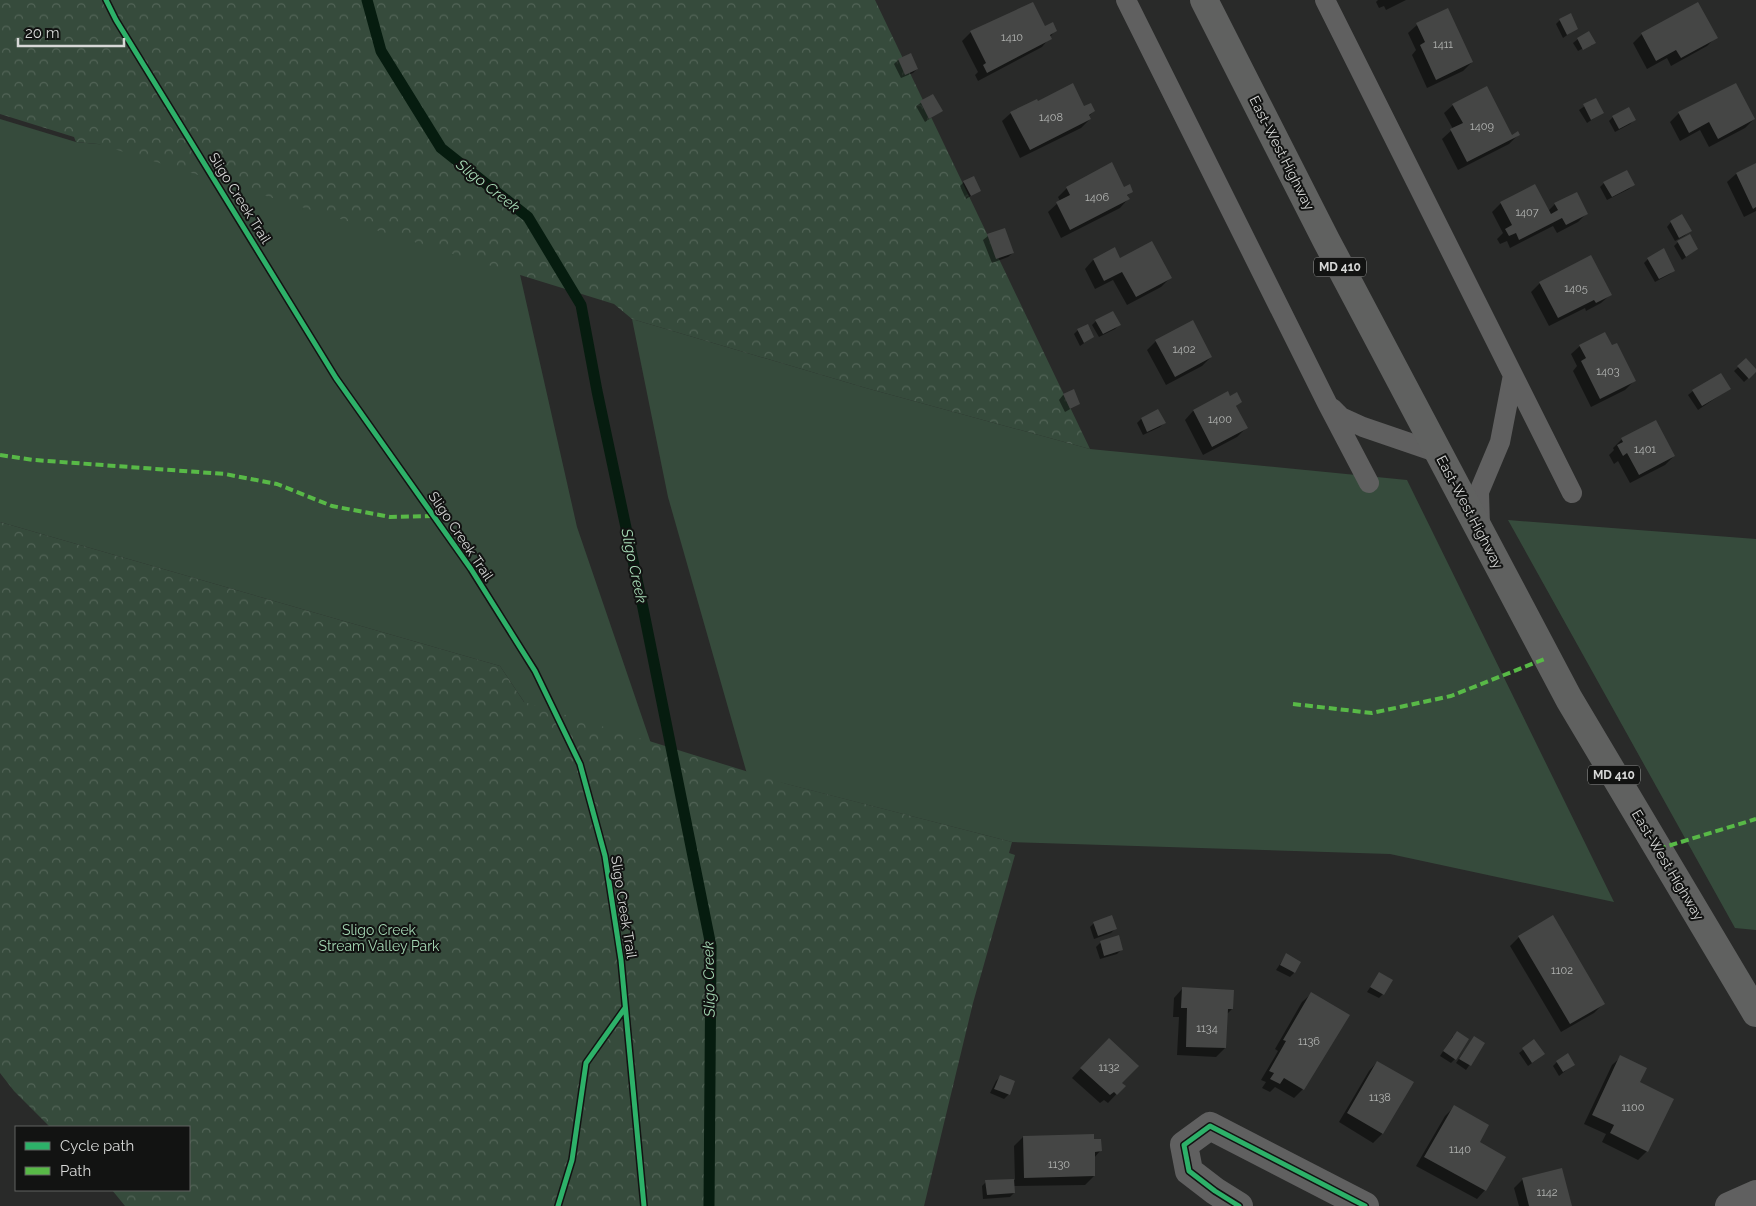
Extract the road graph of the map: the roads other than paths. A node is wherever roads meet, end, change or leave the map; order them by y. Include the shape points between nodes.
1 (1126, 0) edge
2 (1204, 0) edge
3 (1325, 0) edge
4 (1513, 375) junction
5 (1327, 403) junction
6 (1439, 453) junction
7 (1369, 483) dead end
8 (1572, 493) dead end
9 (1480, 532) junction
10 (1756, 1013) edge
11 (1756, 1194) edge
12 (1240, 1206) edge
13 (1365, 1206) edge
14 (1729, 1206) edge

1 - 5 lane
2 - 6 main road, East-West Highway / MD 410
3 - 4 lane
4 - 8 lane
4 - 9 lane via 1500,442 1479,492
5 - 6 lane via 1341,417 1356,424
5 - 7 lane
6 - 9 main road, East-West Highway / MD 410
9 - 10 main road, East-West Highway / MD 410 via 1569,699
11 - 14 street
12 - 13 street via 1189,1171 1184,1145 1210,1126

